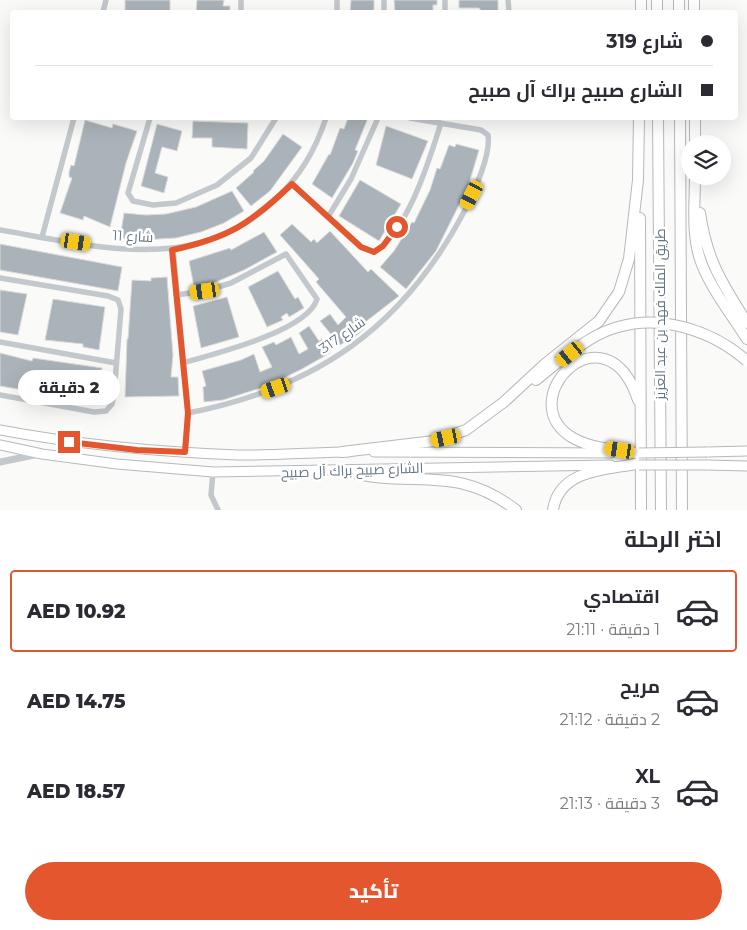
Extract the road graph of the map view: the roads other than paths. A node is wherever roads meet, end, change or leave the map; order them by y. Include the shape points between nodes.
1 (73, 120) edge
2 (149, 120) edge
3 (275, 120) edge
4 (324, 120) edge
5 (377, 120) edge
6 (422, 120) edge
7 (639, 120) edge
8 (658, 120) edge
9 (680, 120) edge
10 (695, 120) edge
11 (441, 123) junction
12 (695, 135) edge
13 (638, 180) junction
14 (292, 184) junction
15 (695, 185) edge
16 (696, 185) edge
17 (328, 217) junction
18 (0, 230) edge
19 (42, 237) junction
20 (172, 250) junction
21 (0, 278) edge
22 (176, 295) junction
23 (747, 323) edge
24 (747, 338) edge
25 (0, 342) edge
26 (747, 361) edge
27 (116, 363) junction
28 (182, 363) junction
29 (0, 395) edge
30 (504, 402) junction
31 (642, 409) junction
32 (188, 413) junction
33 (0, 430) edge
34 (0, 445) edge
35 (747, 451) edge
36 (185, 452) junction
37 (342, 452) junction
38 (637, 453) junction
39 (42, 454) junction
40 (0, 462) edge
41 (637, 465) junction
42 (747, 466) edge
43 (343, 470) junction
44 (213, 472) junction
45 (498, 497) junction
46 (218, 510) edge
47 (511, 510) edge
48 (516, 510) edge
49 (553, 510) edge
50 (641, 510) edge
51 (661, 510) edge
52 (682, 510) edge

1 - 19 street
2 - 3 street via 128,193 133,201 153,205 176,203 217,185 251,158
4 - 14 street, شارع 11 via 317,146
5 - 17 street via 351,179
6 - 11 street, شارع 317
7 - 13 highway
8 - 51 highway, طريق الملك فهد بن عبد العزيز
9 - 52 highway, طريق الملك فهد بن عبد العزيز
10 - 12 highway
11 - 17 street via 416,195 383,246 374,252 361,247
11 - 32 street, شارع 317 via 481,130 488,135 489,144 472,195 437,260 418,283 372,331 334,358 276,388 227,405
13 - 30 highway via 629,259 624,282 614,302 591,329 545,364
13 - 31 highway
14 - 17 street
14 - 20 street, شارع 11 via 260,214 232,231
15 - 24 highway via 698,249 705,272
16 - 23 highway via 705,242 714,270
18 - 19 street, شارع 11
19 - 20 street, شارع 11 via 126,250
20 - 22 street
21 - 27 street via 118,300 121,309
22 - 28 street
22 - 28 street via 230,283 286,254 317,298 312,311 282,330
25 - 27 street
26 - 30 highway, bridge via 720,341 684,326 647,324 619,327 581,345
27 - 29 street via 113,399 106,411 94,412
28 - 32 street
30 - 37 highway via 476,424 446,438
31 - 38 highway via 625,372 602,359 586,359 572,365 558,380 553,394 556,418 561,428 572,437 604,448
31 - 50 highway
32 - 36 street
33 - 36 main road, الشارع صبيح براك آل صبيح via 86,444
34 - 39 main road, الشارع صبيح براك آل صبيح
35 - 38 main road, الشارع صبيح براك آل صبيح, bridge
36 - 37 main road, الشارع صبيح براك آل صبيح via 240,455
37 - 38 main road, الشارع صبيح براك آل صبيح
39 - 40 street
39 - 44 main road, الشارع صبيح براك آل صبيح
41 - 42 main road, الشارع صبيح براك آل صبيح, bridge
41 - 43 main road, الشارع صبيح براك آل صبيح
41 - 49 highway via 590,472 575,478 558,494
43 - 44 main road, الشارع صبيح براك آل صبيح
43 - 45 highway via 370,477 456,481
44 - 46 street via 211,495
45 - 47 highway
45 - 48 highway

